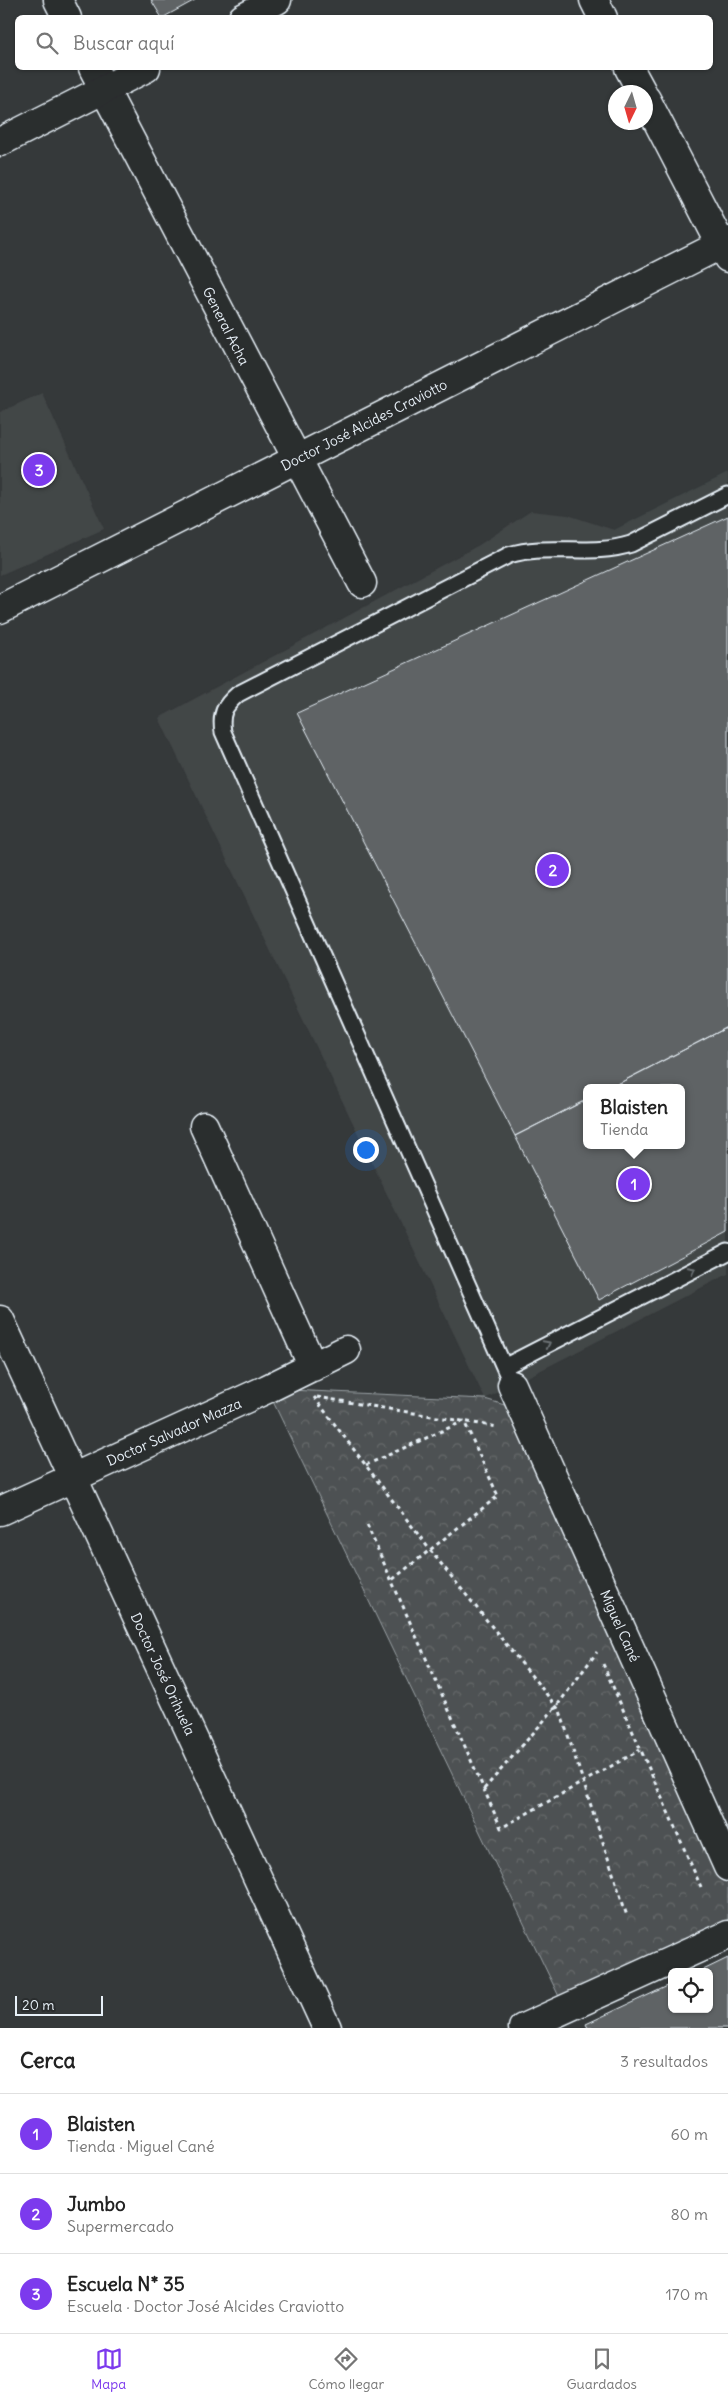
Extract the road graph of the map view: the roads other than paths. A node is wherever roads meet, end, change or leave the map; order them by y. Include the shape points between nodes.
1 (58, 0) edge
2 (278, 0) edge
3 (594, 0) edge
4 (66, 15) edge
5 (250, 15) edge
6 (602, 15) edge
7 (136, 70) edge
8 (630, 70) edge
9 (98, 78) edge
10 (638, 85) edge
11 (653, 112) edge
12 (0, 142) edge
13 (726, 248) edge
14 (295, 459) junction
15 (728, 495) edge
16 (362, 583) dead end
17 (0, 609) edge
18 (204, 1126) dead end
19 (728, 1252) edge
20 (0, 1320) edge
21 (346, 1350) dead end
22 (313, 1367) junction
23 (508, 1376) junction
24 (72, 1478) junction
25 (0, 1510) edge
26 (728, 1867) edge
27 (728, 1935) edge
28 (327, 2028) edge
29 (523, 2028) edge

1 - 4 street
2 - 5 street
3 - 6 street
7 - 9 street
8 - 10 street
9 - 12 street
9 - 14 street, General Acha
11 - 13 street
13 - 14 street, Doctor José Alcides Craviotto
14 - 16 street, General Acha
14 - 17 street, Doctor José Alcides Craviotto
15 - 23 lane via 619,548 540,548 509,555 238,694 225,705 221,720 223,732
18 - 22 street
23 -> 19 lane
20 - 24 street, Doctor José Orihuela
21 - 22 street, Doctor Salvador Mazza
22 - 24 street, Doctor Salvador Mazza
23 - 26 street, Miguel Cané
24 - 25 street, Doctor Salvador Mazza
24 - 28 street, Doctor José Orihuela
27 - 29 street

